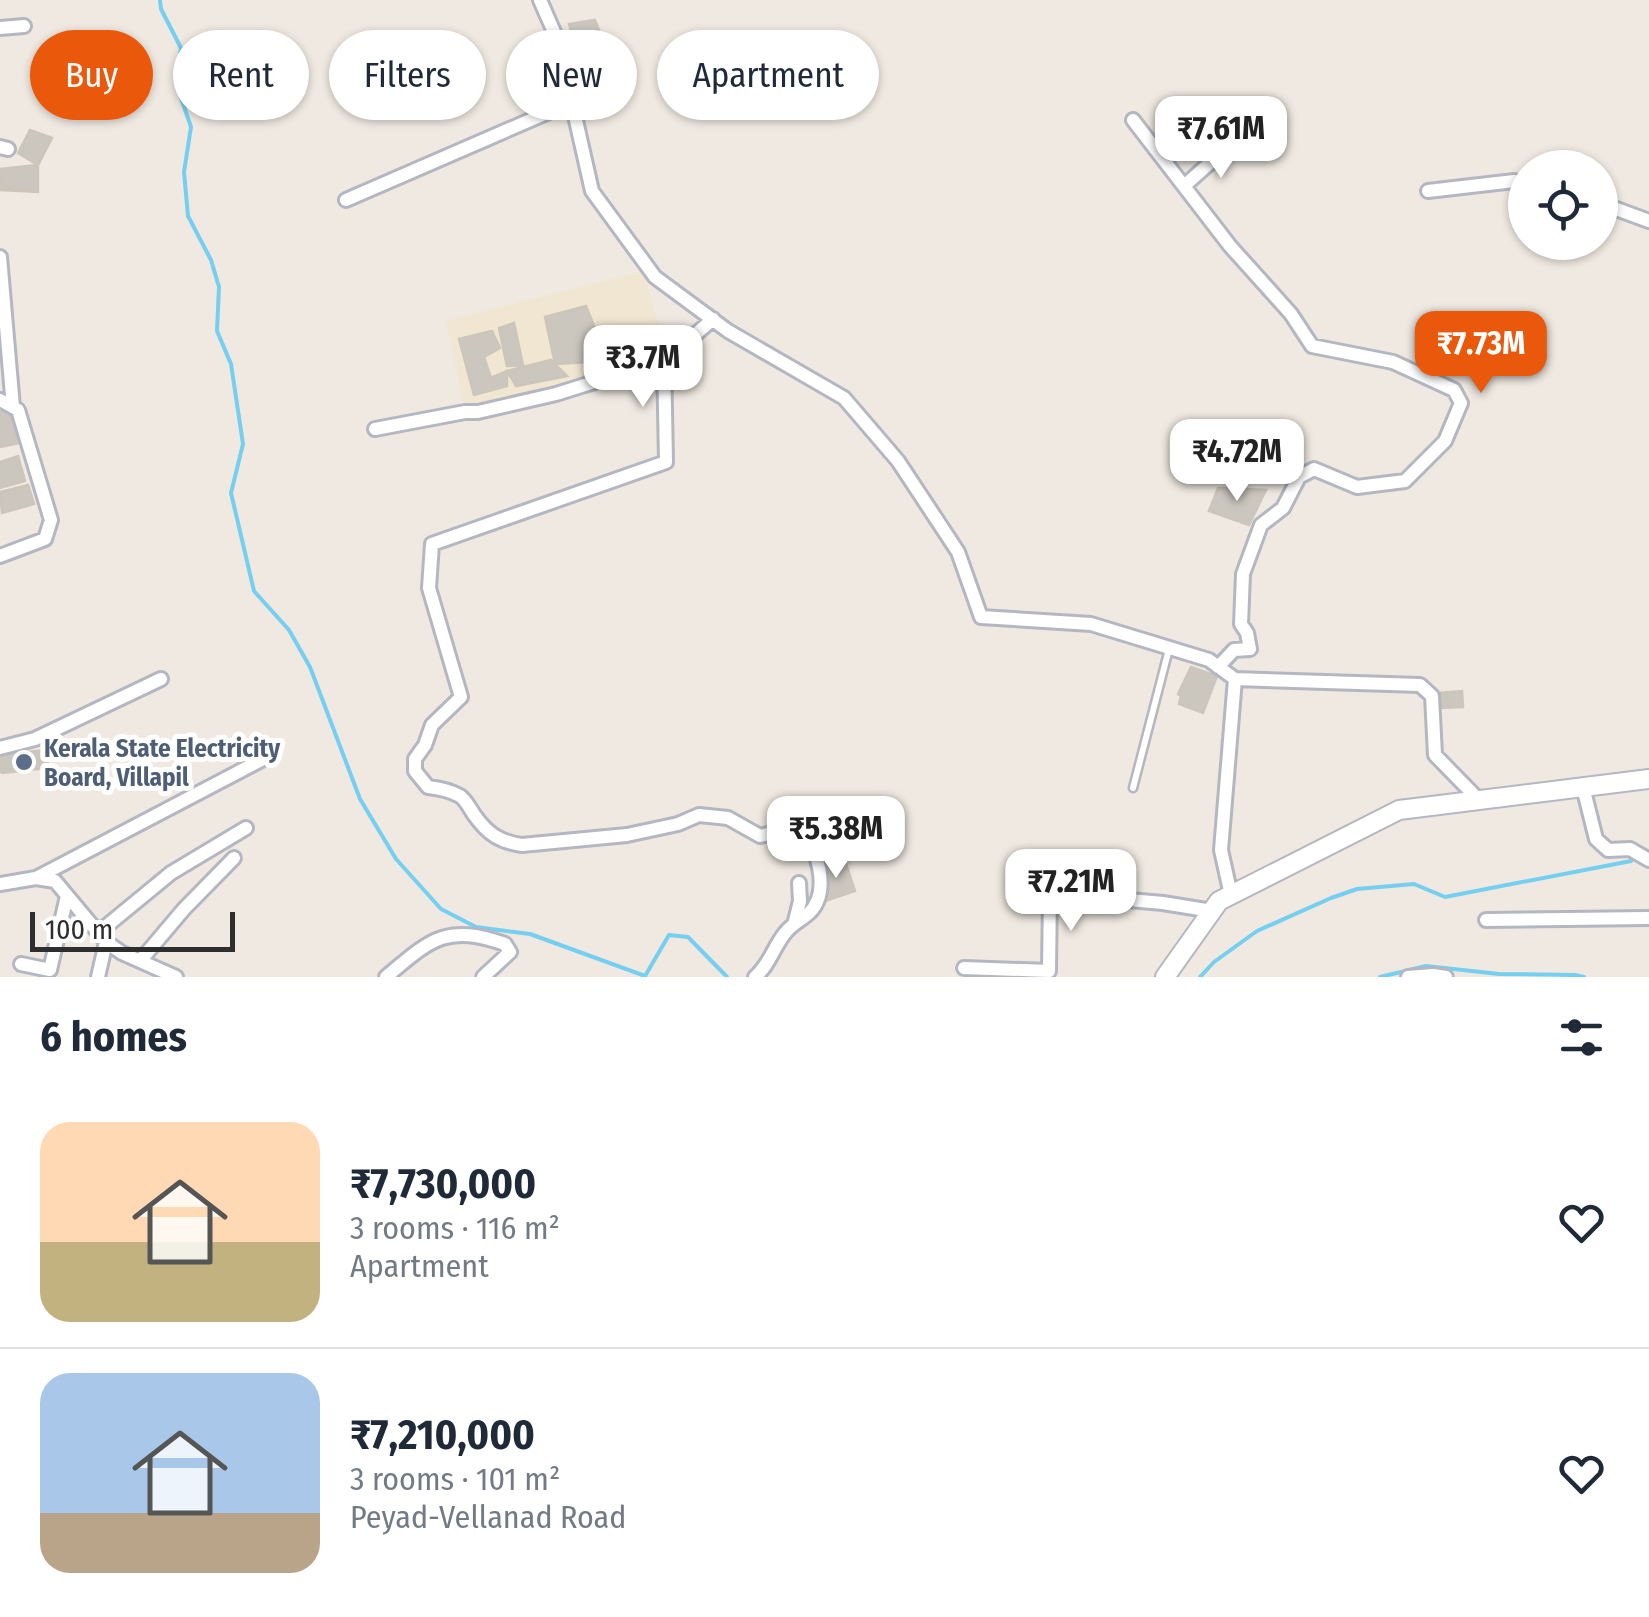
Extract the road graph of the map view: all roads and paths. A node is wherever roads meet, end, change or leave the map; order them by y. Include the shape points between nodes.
1 (540, 0) edge
2 (24, 26) dead end
3 (0, 28) edge
4 (553, 30) edge
5 (530, 120) edge
6 (576, 120) edge
7 (1133, 120) dead end
8 (1230, 144) dead end
9 (1508, 183) edge
10 (1184, 186) junction
11 (1428, 192) dead end
12 (346, 200) dead end
13 (1618, 210) edge
14 (1649, 221) edge
15 (0, 257) edge
16 (712, 319) junction
17 (658, 360) junction
18 (0, 400) edge
19 (13, 407) junction
20 (375, 429) dead end
21 (0, 556) edge
22 (1170, 648) junction
23 (1218, 666) junction
24 (161, 679) dead end
25 (1235, 679) junction
26 (0, 748) edge
27 (267, 757) dead end
28 (1649, 779) edge
29 (1583, 787) junction
30 (1133, 788) dead end
31 (1479, 800) junction
32 (246, 828) dead end
33 (234, 858) dead end
34 (1649, 860) edge
35 (36, 878) junction
36 (799, 883) dead end
37 (0, 884) edge
38 (1231, 895) junction
39 (68, 896) junction
40 (1212, 911) junction
41 (1649, 918) edge
42 (1486, 920) dead end
43 (795, 922) junction
44 (102, 938) junction
45 (140, 961) junction
46 (22, 964) dead end
47 (964, 968) dead end
48 (98, 977) edge
49 (176, 977) edge
50 (386, 977) edge
51 (483, 977) edge
52 (755, 977) edge
53 (1165, 977) edge
54 (1408, 977) edge
55 (1446, 977) edge

1 - 4 street
2 - 3 street
5 - 12 street
6 - 16 street via 592,191 655,277
7 - 10 street
8 - 10 street
9 - 11 street
10 - 23 street via 1312,346 1393,362 1454,390 1461,403 1445,441 1406,481 1357,487 1314,469 1298,478 1283,508 1262,524 1244,574 1240,624 1250,649 1234,650
13 - 14 street
15 - 19 street
16 - 17 street
16 - 22 street via 844,398 898,461 958,552 981,617 1091,624
17 - 20 street via 556,394
17 - 43 street via 666,462 432,544 429,588 461,697 432,726 415,771 428,787 462,798 492,834 522,845 627,834 699,815 728,818 760,836 802,826 819,862 820,894 811,912
18 - 19 street
19 - 21 street via 51,520 45,539
22 - 23 street
22 - 30 lane
23 - 25 street
24 - 26 street
25 - 31 street via 1420,685 1432,696 1436,756
25 - 38 street via 1221,850
27 - 35 street
28 - 29 main road
29 - 31 main road
29 - 34 street via 1596,838 1608,850 1630,848
31 - 38 main road via 1400,810
32 - 44 street via 172,873
33 - 45 street
35 - 37 street
35 - 39 street via 55,881
36 - 43 street
38 - 40 main road
39 - 44 street
39 - 46 street via 50,970
40 - 47 street via 1050,893 1049,971
40 - 53 main road
41 - 42 street
43 - 52 street
44 - 45 street
44 - 48 street
45 - 49 street
50 - 51 street via 439,937 466,935 505,944 510,952
54 - 55 street

